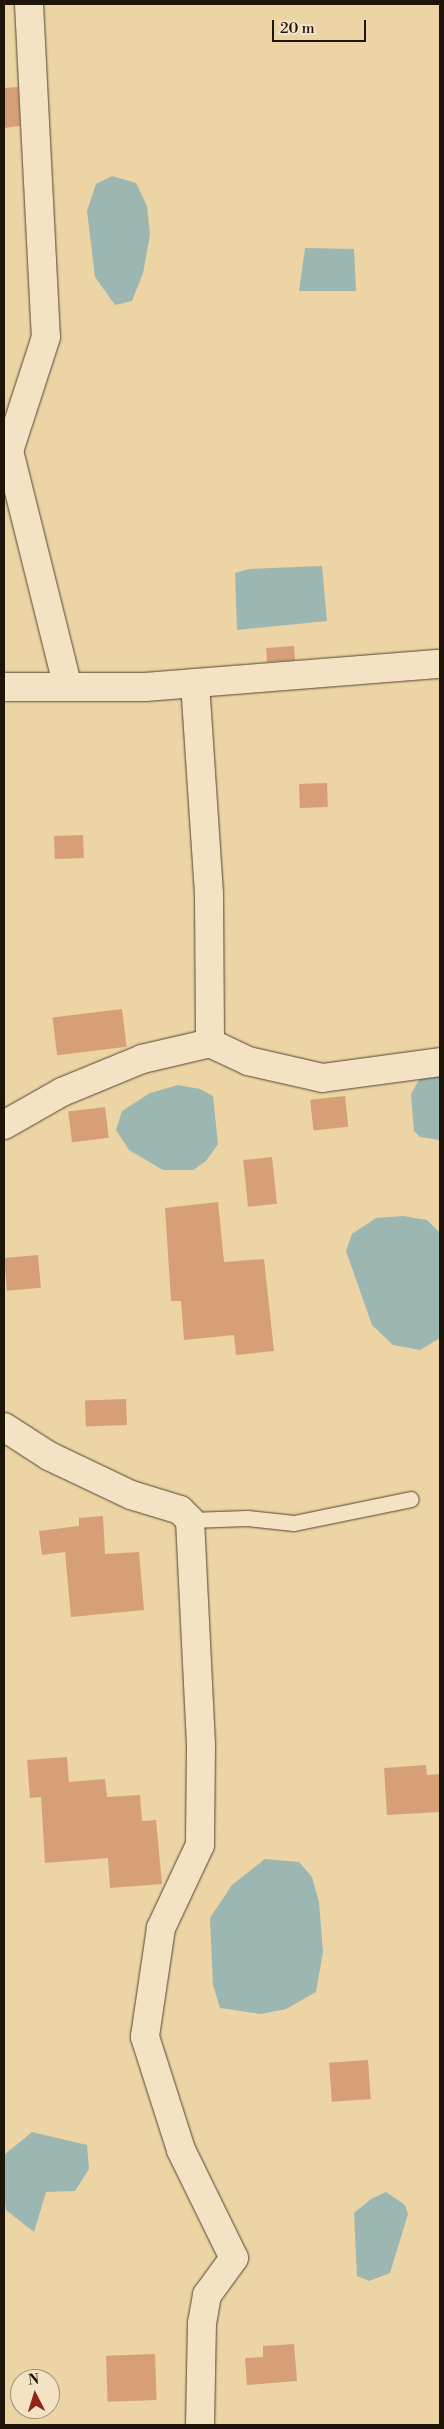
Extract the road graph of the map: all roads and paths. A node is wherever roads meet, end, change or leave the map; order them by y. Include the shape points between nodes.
1 (29, 4) edge
2 (440, 664) edge
3 (195, 683) junction
4 (68, 687) junction
5 (4, 688) edge
6 (210, 1043) junction
7 (440, 1062) edge
8 (4, 1125) edge
9 (4, 1427) edge
10 (411, 1499) dead end
11 (190, 1520) junction
12 (200, 2425) edge

1 - 4 street via 46,337 9,451
2 - 3 street
3 - 4 street
3 - 6 street via 209,894
4 - 5 street
6 - 7 street via 248,1061 322,1078
6 - 8 street via 142,1059 62,1092
9 - 11 street via 49,1456 131,1495 180,1510
10 - 11 lane via 294,1523 248,1518
11 - 12 street via 201,1746 200,1845 161,1928 145,2037 181,2150 234,2258 207,2295 202,2322

